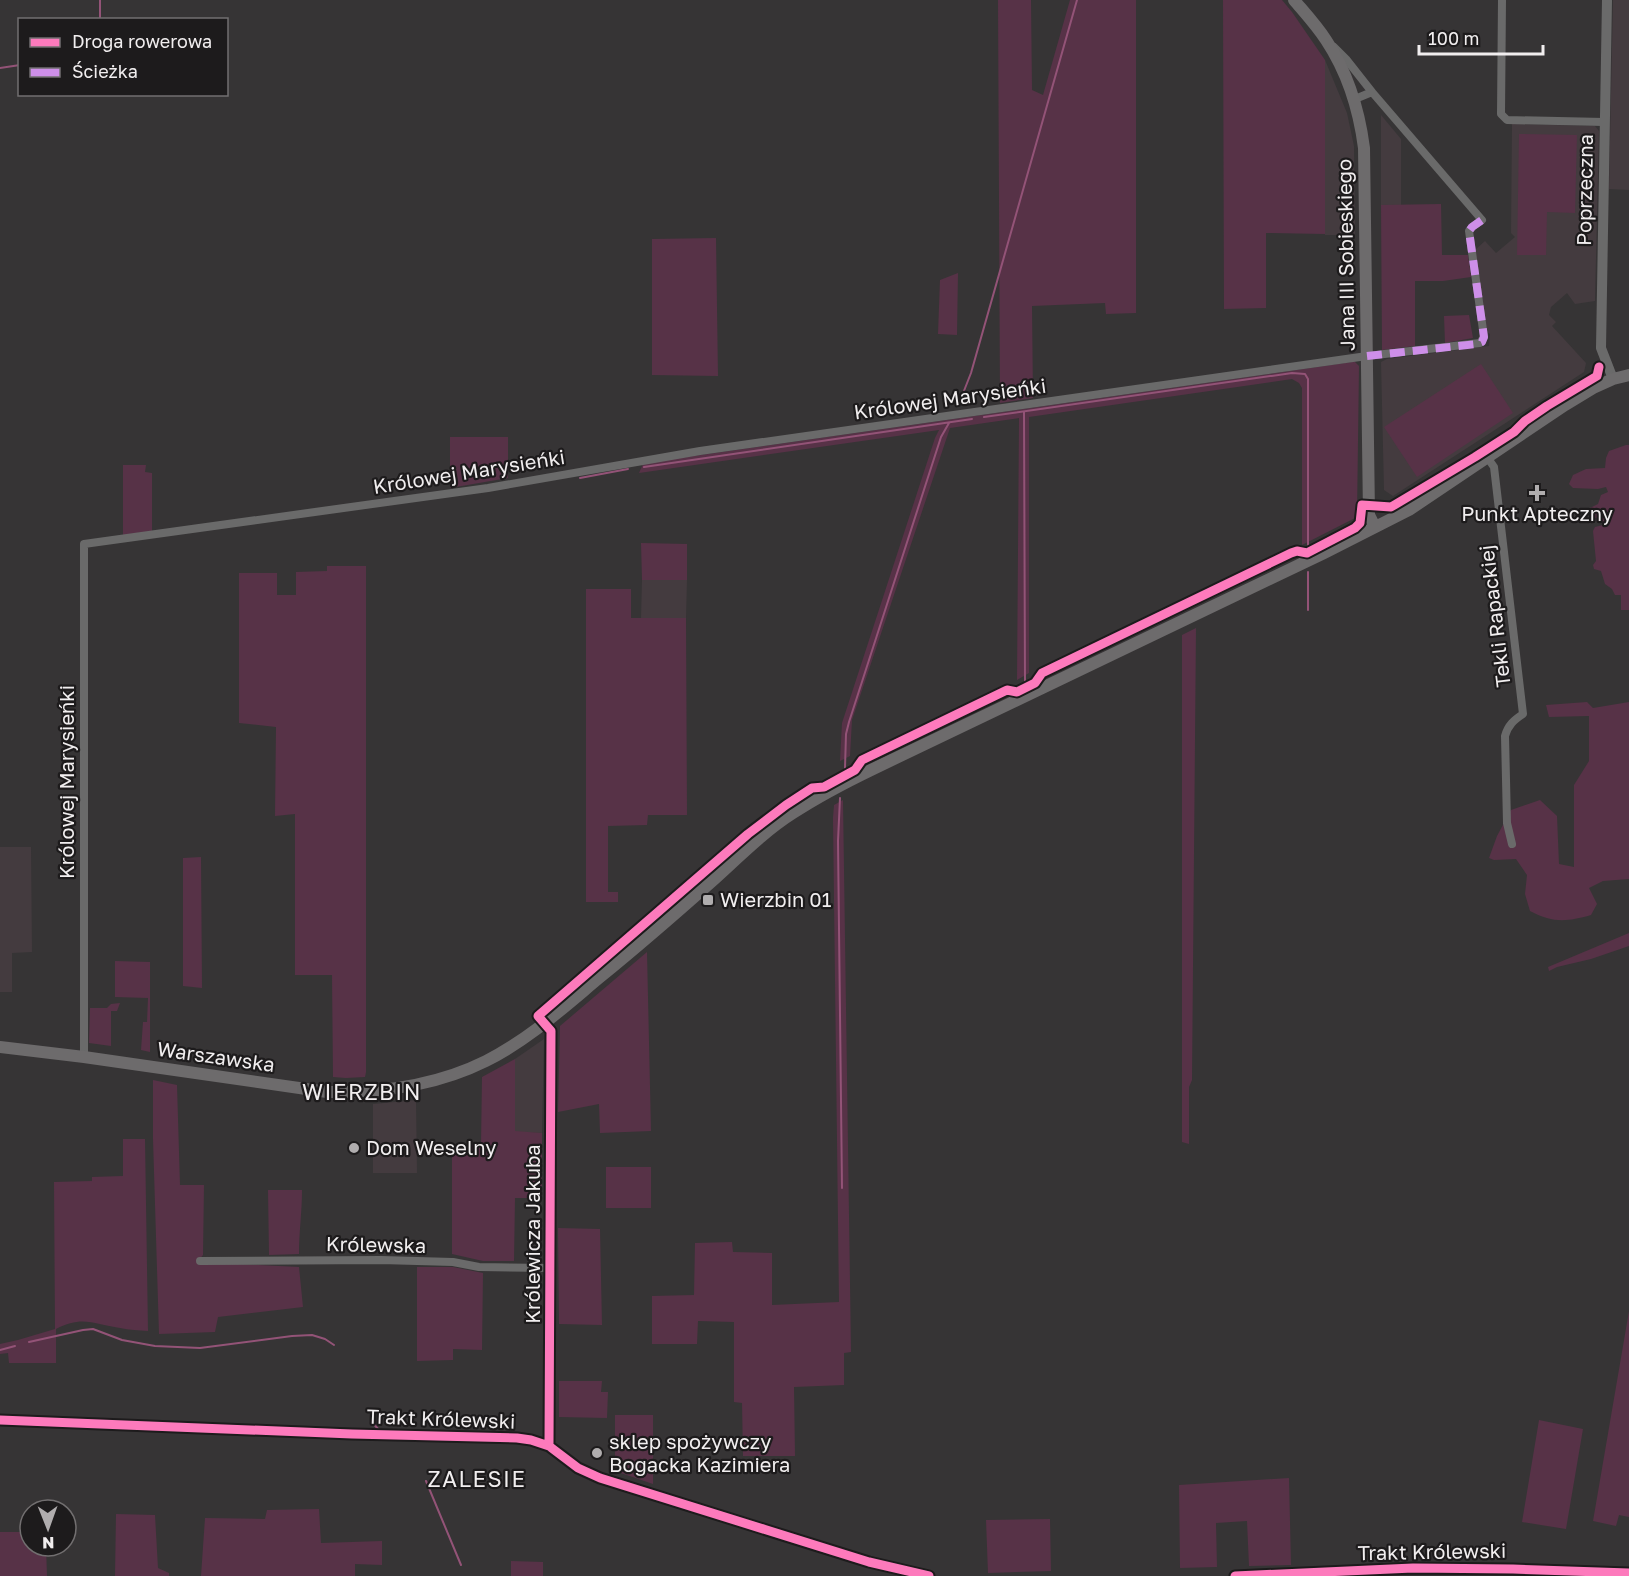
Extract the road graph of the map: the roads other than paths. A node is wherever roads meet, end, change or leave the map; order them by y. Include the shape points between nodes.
1 (1294, 0) edge
2 (1502, 0) edge
3 (1607, 0) edge
4 (1326, 39) junction
5 (1372, 92) junction
6 (1355, 99) junction
7 (1604, 122) junction
8 (1367, 356) junction
9 (1629, 375) edge
10 (1613, 379) junction
11 (1487, 457) junction
12 (1375, 527) junction
13 (1512, 844) dead end
14 (544, 1023) junction
15 (0, 1047) edge
16 (84, 1058) junction
17 (200, 1261) dead end
18 (551, 1268) junction
19 (0, 1420) edge
20 (549, 1446) junction
21 (1629, 1574) edge
22 (929, 1576) edge
23 (1235, 1576) edge

1 - 4 main road, Jana III Sobieskiego
2 - 7 street via 1502,117
3 - 7 street, Poprzeczna
4 - 5 street
4 - 6 main road, Jana III Sobieskiego
5 - 6 street
5 - 8 street via 1482,220 1469,231 1484,337 1477,344
6 - 8 main road, Jana III Sobieskiego via 1364,148
7 - 10 street, Poprzeczna via 1601,348
8 - 12 main road, Jana III Sobieskiego via 1369,514
8 - 16 street, Królowej Marysieńki via 700,451 488,488 84,544
9 - 10 main road, Warszawska
10 - 11 main road, Warszawska via 1565,405
11 - 12 main road, Warszawska via 1408,510
11 - 13 street, Tekli Rapackiej via 1494,467 1523,714 1511,723 1505,736 1507,823
12 - 14 main road, Warszawska via 826,792 757,841
14 - 16 main road, Warszawska via 485,1062 437,1079 366,1092 327,1092
14 - 18 street, Królewicza Jakuba via 551,1031
15 - 16 main road, Warszawska
17 - 18 street, Królewska via 381,1260
18 - 20 street, Królewicza Jakuba
19 - 20 street, Trakt Królewski via 516,1438
20 - 22 street, Trakt Królewski via 578,1468 600,1478 869,1562
21 - 23 street, Trakt Królewski via 1413,1568

